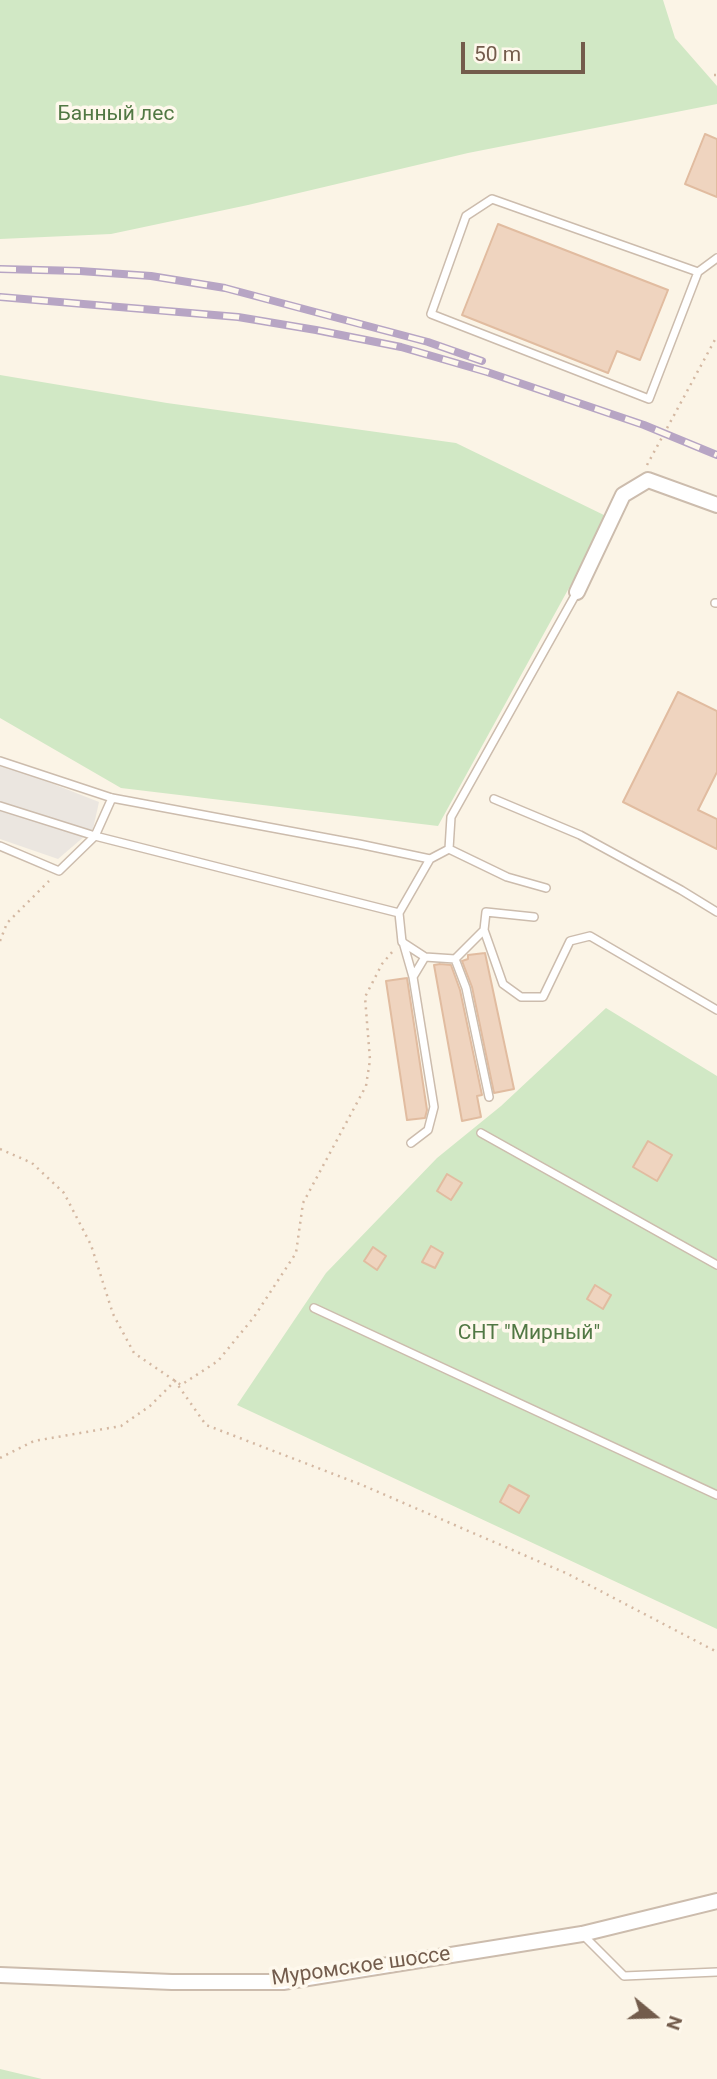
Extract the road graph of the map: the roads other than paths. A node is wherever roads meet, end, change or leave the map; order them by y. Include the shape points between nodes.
1 (717, 258) edge
2 (698, 272) junction
3 (717, 505) edge
4 (577, 592) joint
5 (0, 761) edge
6 (112, 798) junction
7 (494, 799) dead end
8 (0, 806) edge
9 (94, 836) junction
10 (0, 846) edge
11 (449, 849) junction
12 (430, 859) junction
13 (546, 888) dead end
14 (717, 912) edge
15 (399, 913) junction
16 (534, 917) dead end
17 (484, 930) junction
18 (402, 942) junction
19 (425, 957) junction
20 (455, 959) junction
21 (413, 977) junction
22 (717, 1010) edge
23 (489, 1097) dead end
24 (481, 1133) dead end
25 (411, 1143) dead end
26 (717, 1265) edge
27 (314, 1308) dead end
28 (717, 1495) edge
29 (717, 1901) edge
30 (582, 1934) junction
31 (717, 1972) edge
32 (0, 1975) edge

1 - 2 lane
2 - 2 lane via 649,399 431,314 466,216 492,199
3 - 4 street via 648,480 638,485 623,495
4 - 11 lane via 452,817
5 - 6 lane
6 - 9 lane
6 - 12 lane
7 - 14 lane via 580,835
8 - 9 lane
9 - 10 lane via 59,871
9 - 15 lane
11 - 12 lane
11 - 13 lane via 507,877
12 - 15 lane
15 - 18 lane
16 - 17 lane via 486,912
17 - 20 lane
17 - 22 lane via 503,984 521,997 543,997 570,941 590,936
18 - 19 lane
18 - 21 lane
19 - 20 lane
19 - 21 lane
20 - 23 lane via 466,988
21 - 25 lane via 434,1107 428,1130
24 - 26 lane
27 - 28 lane
29 - 30 street, Муромское шоссе
30 - 31 lane via 624,1976
30 - 32 street, Муромское шоссе via 283,1982

